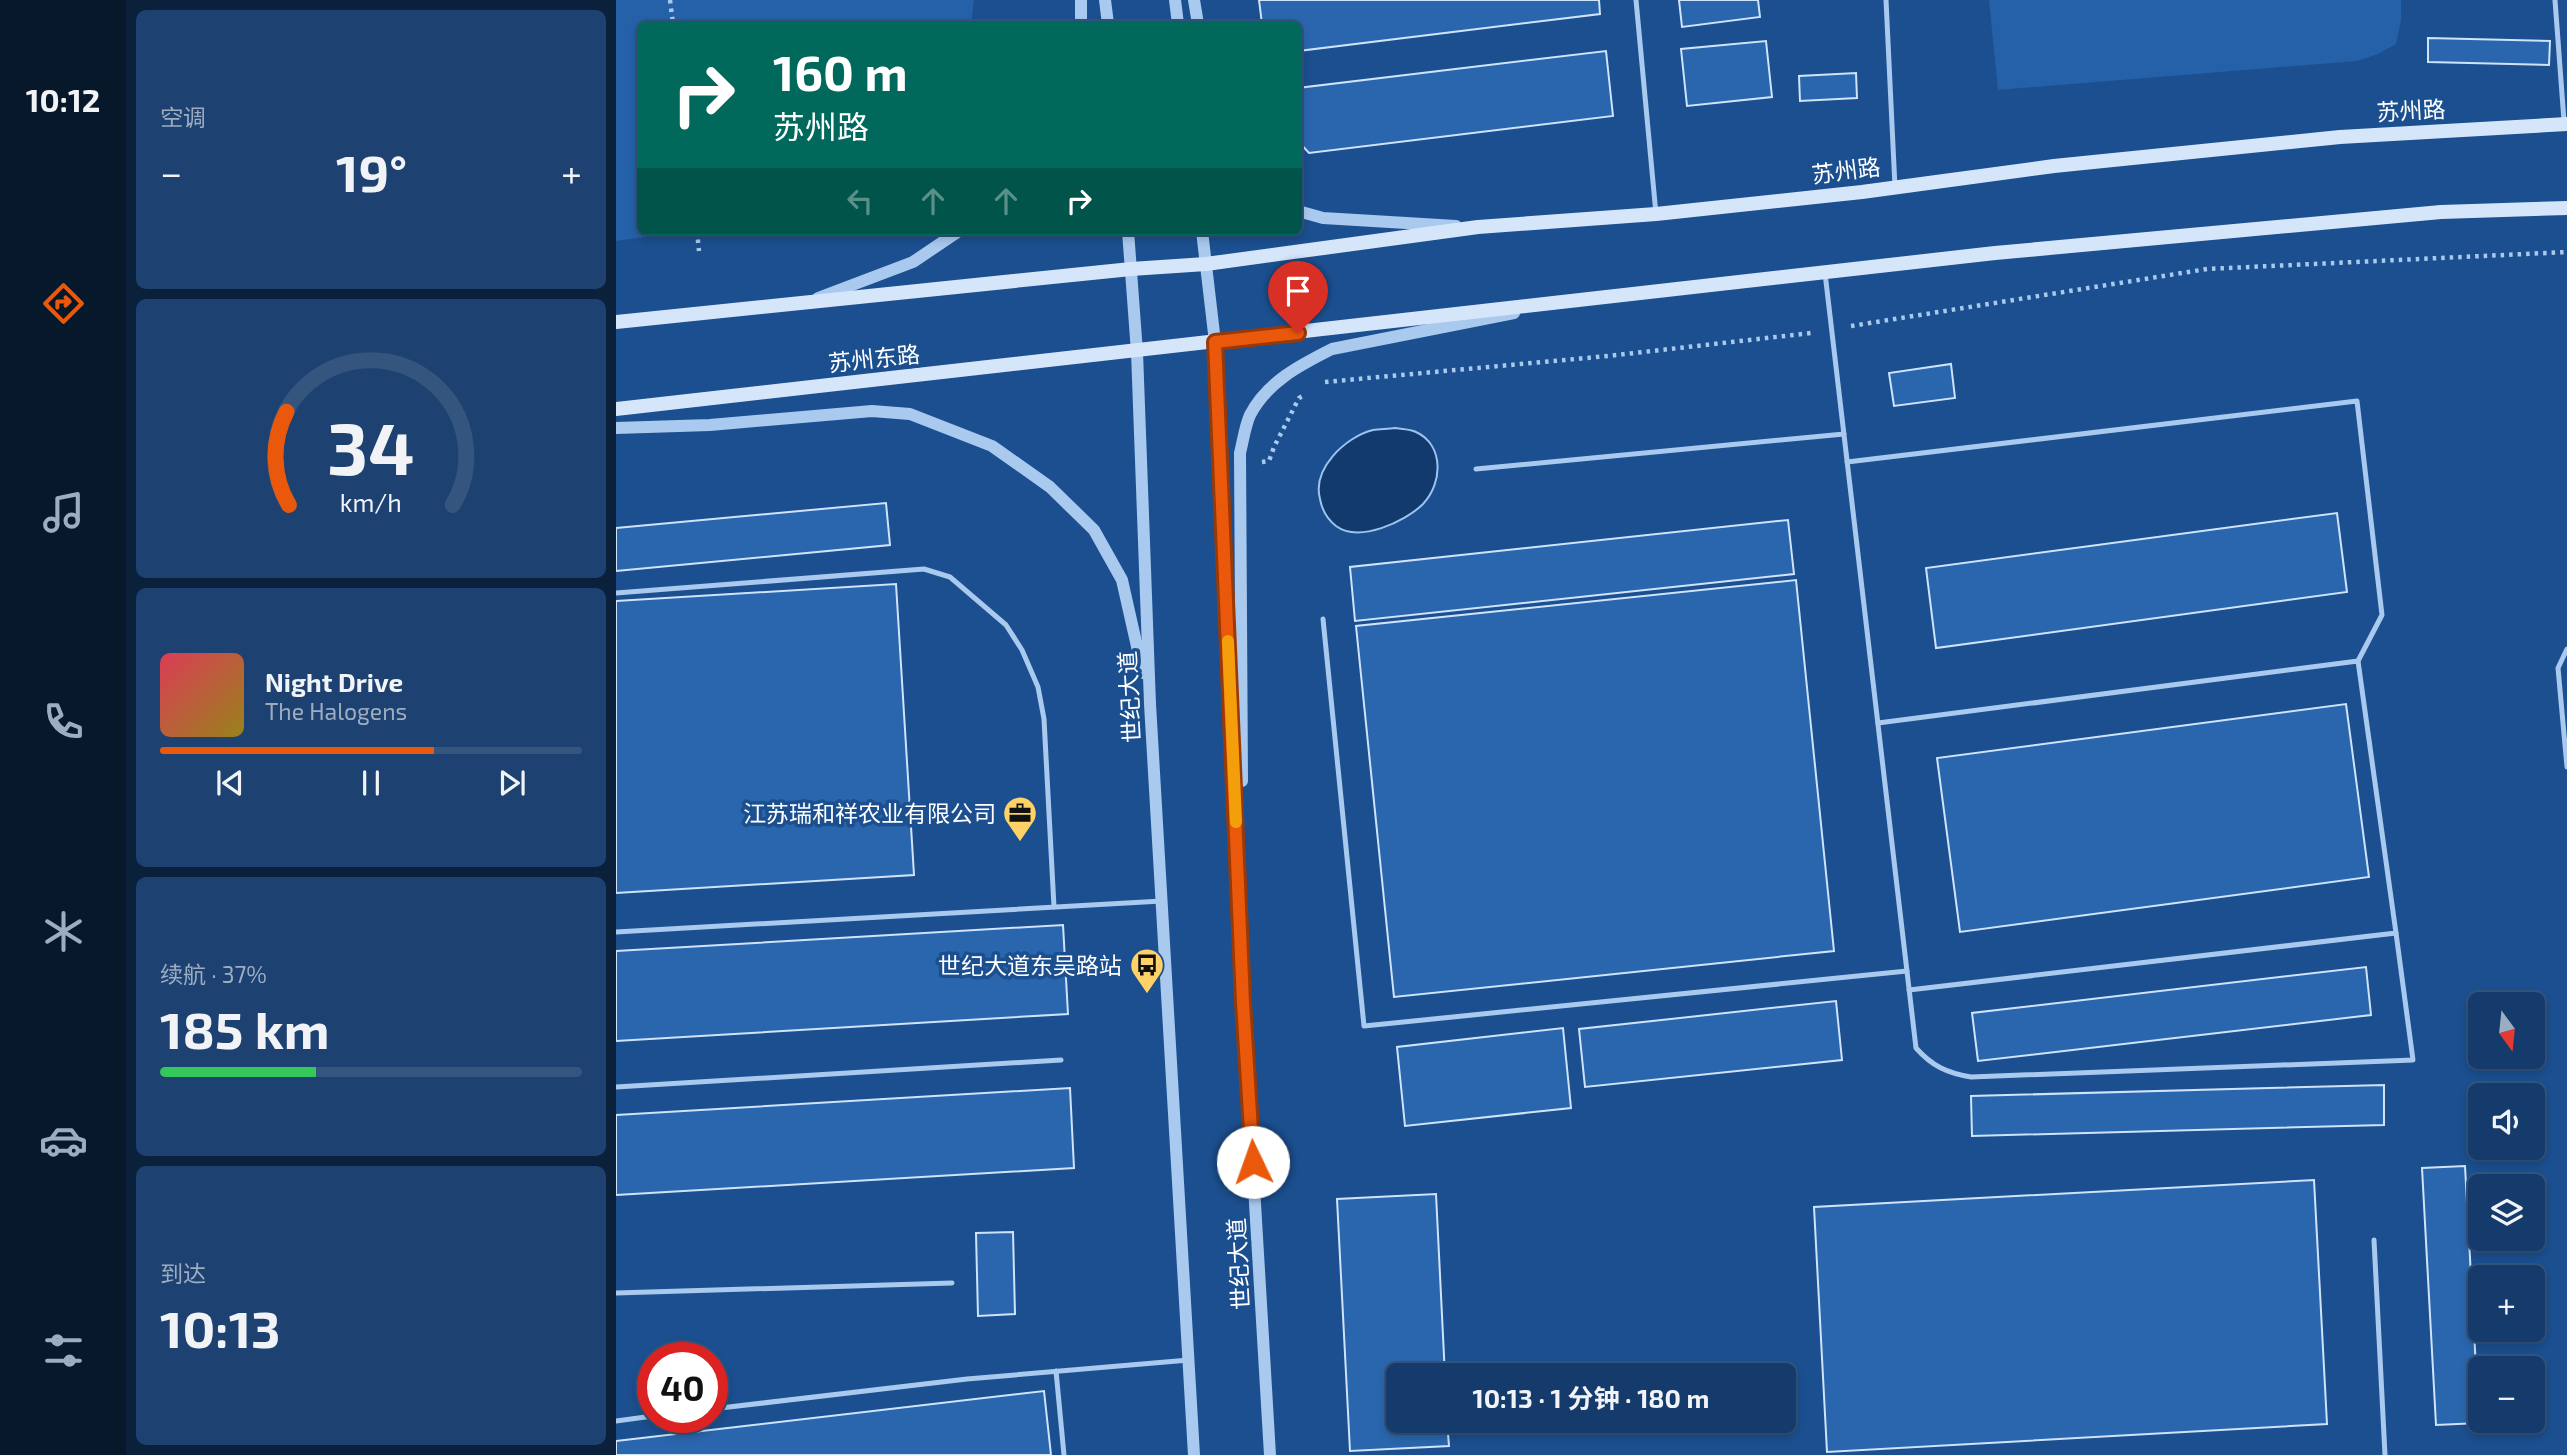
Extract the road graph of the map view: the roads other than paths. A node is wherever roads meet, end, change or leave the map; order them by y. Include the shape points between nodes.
1 (1081, 0) edge
2 (1105, 0) edge
3 (1175, 0) edge
4 (1194, 0) edge
5 (1636, 0) edge
6 (1885, 0) edge
7 (2555, 0) edge
8 (1081, 21) edge
9 (1108, 21) edge
10 (1178, 21) edge
11 (1198, 21) edge
12 (2566, 124) edge
13 (1895, 187) junction
14 (2567, 208) edge
15 (1302, 212) edge
16 (1656, 214) junction
17 (1478, 227) junction
18 (953, 235) edge
19 (1128, 235) edge
20 (1202, 235) edge
21 (1206, 264) junction
22 (1131, 269) junction
23 (1825, 273) junction
24 (810, 301) junction
25 (1574, 302) junction
26 (616, 322) edge
27 (1215, 342) junction
28 (1137, 352) junction
29 (616, 409) edge
30 (616, 428) edge
31 (1843, 433) junction
32 (1847, 462) junction
33 (1476, 469) dead end
34 (616, 593) edge
35 (1324, 619) dead end
36 (2567, 649) edge
37 (2358, 661) junction
38 (1150, 704) junction
39 (1878, 723) junction
40 (2567, 767) edge
41 (1162, 901) junction
42 (1054, 907) junction
43 (616, 932) edge
44 (2396, 933) junction
45 (1907, 971) junction
46 (1909, 990) junction
47 (1243, 1002) junction
48 (1061, 1060) dead end
49 (616, 1087) edge
50 (2374, 1240) dead end
51 (952, 1283) dead end
52 (616, 1293) edge
53 (1188, 1360) junction
54 (1056, 1371) junction
55 (728, 1407) edge
56 (637, 1418) edge
57 (616, 1421) edge
58 (1064, 1455) edge
59 (1194, 1455) edge
60 (1270, 1455) edge
61 (2385, 1455) edge

1 - 8 street
2 - 9 street
3 - 10 street
4 - 11 street
5 - 16 lane
6 - 13 lane
7 - 12 lane
12 - 13 main road, 苏州路 via 2340,137
13 - 16 main road, 苏州路
14 - 23 main road via 2441,212
15 - 17 street via 1323,218
16 - 17 main road, 苏州路
17 - 21 main road, 苏州路
18 - 24 street via 913,262
19 - 22 street, 世纪大道
20 - 21 street, 世纪大道
21 - 22 main road, 苏州路
21 - 27 street, 世纪大道
22 - 24 main road
22 - 28 street, 世纪大道
23 - 25 main road
23 - 31 lane
24 - 26 main road
25 - 27 main road
25 - 47 street via 1332,349 1274,383 1250,415 1240,453
27 - 28 main road
27 - 47 street, 世纪大道
28 - 29 main road, 苏州东路
28 - 38 street, 世纪大道
30 - 38 street via 872,411 910,414 992,446 1050,487 1094,530 1122,580
31 - 32 lane
31 - 33 lane
32 - 37 lane via 2357,401 2382,615
32 - 39 lane
34 - 42 lane via 924,569 950,577 1006,625 1038,687 1044,719
35 - 45 lane via 1364,1026
36 - 40 lane via 2558,668
37 - 39 lane
37 - 44 lane
38 - 41 street, 世纪大道
39 - 45 lane
41 - 42 lane
41 - 53 street, 世纪大道
42 - 43 lane
44 - 46 lane
44 - 46 lane via 2413,1060 1971,1077 1950,1074 1928,1062 1916,1048
45 - 46 lane
47 - 60 street, 世纪大道
48 - 49 lane
50 - 61 lane
51 - 52 lane
53 - 54 lane
53 - 59 street, 世纪大道
54 - 55 lane
54 - 58 lane
56 - 57 lane

